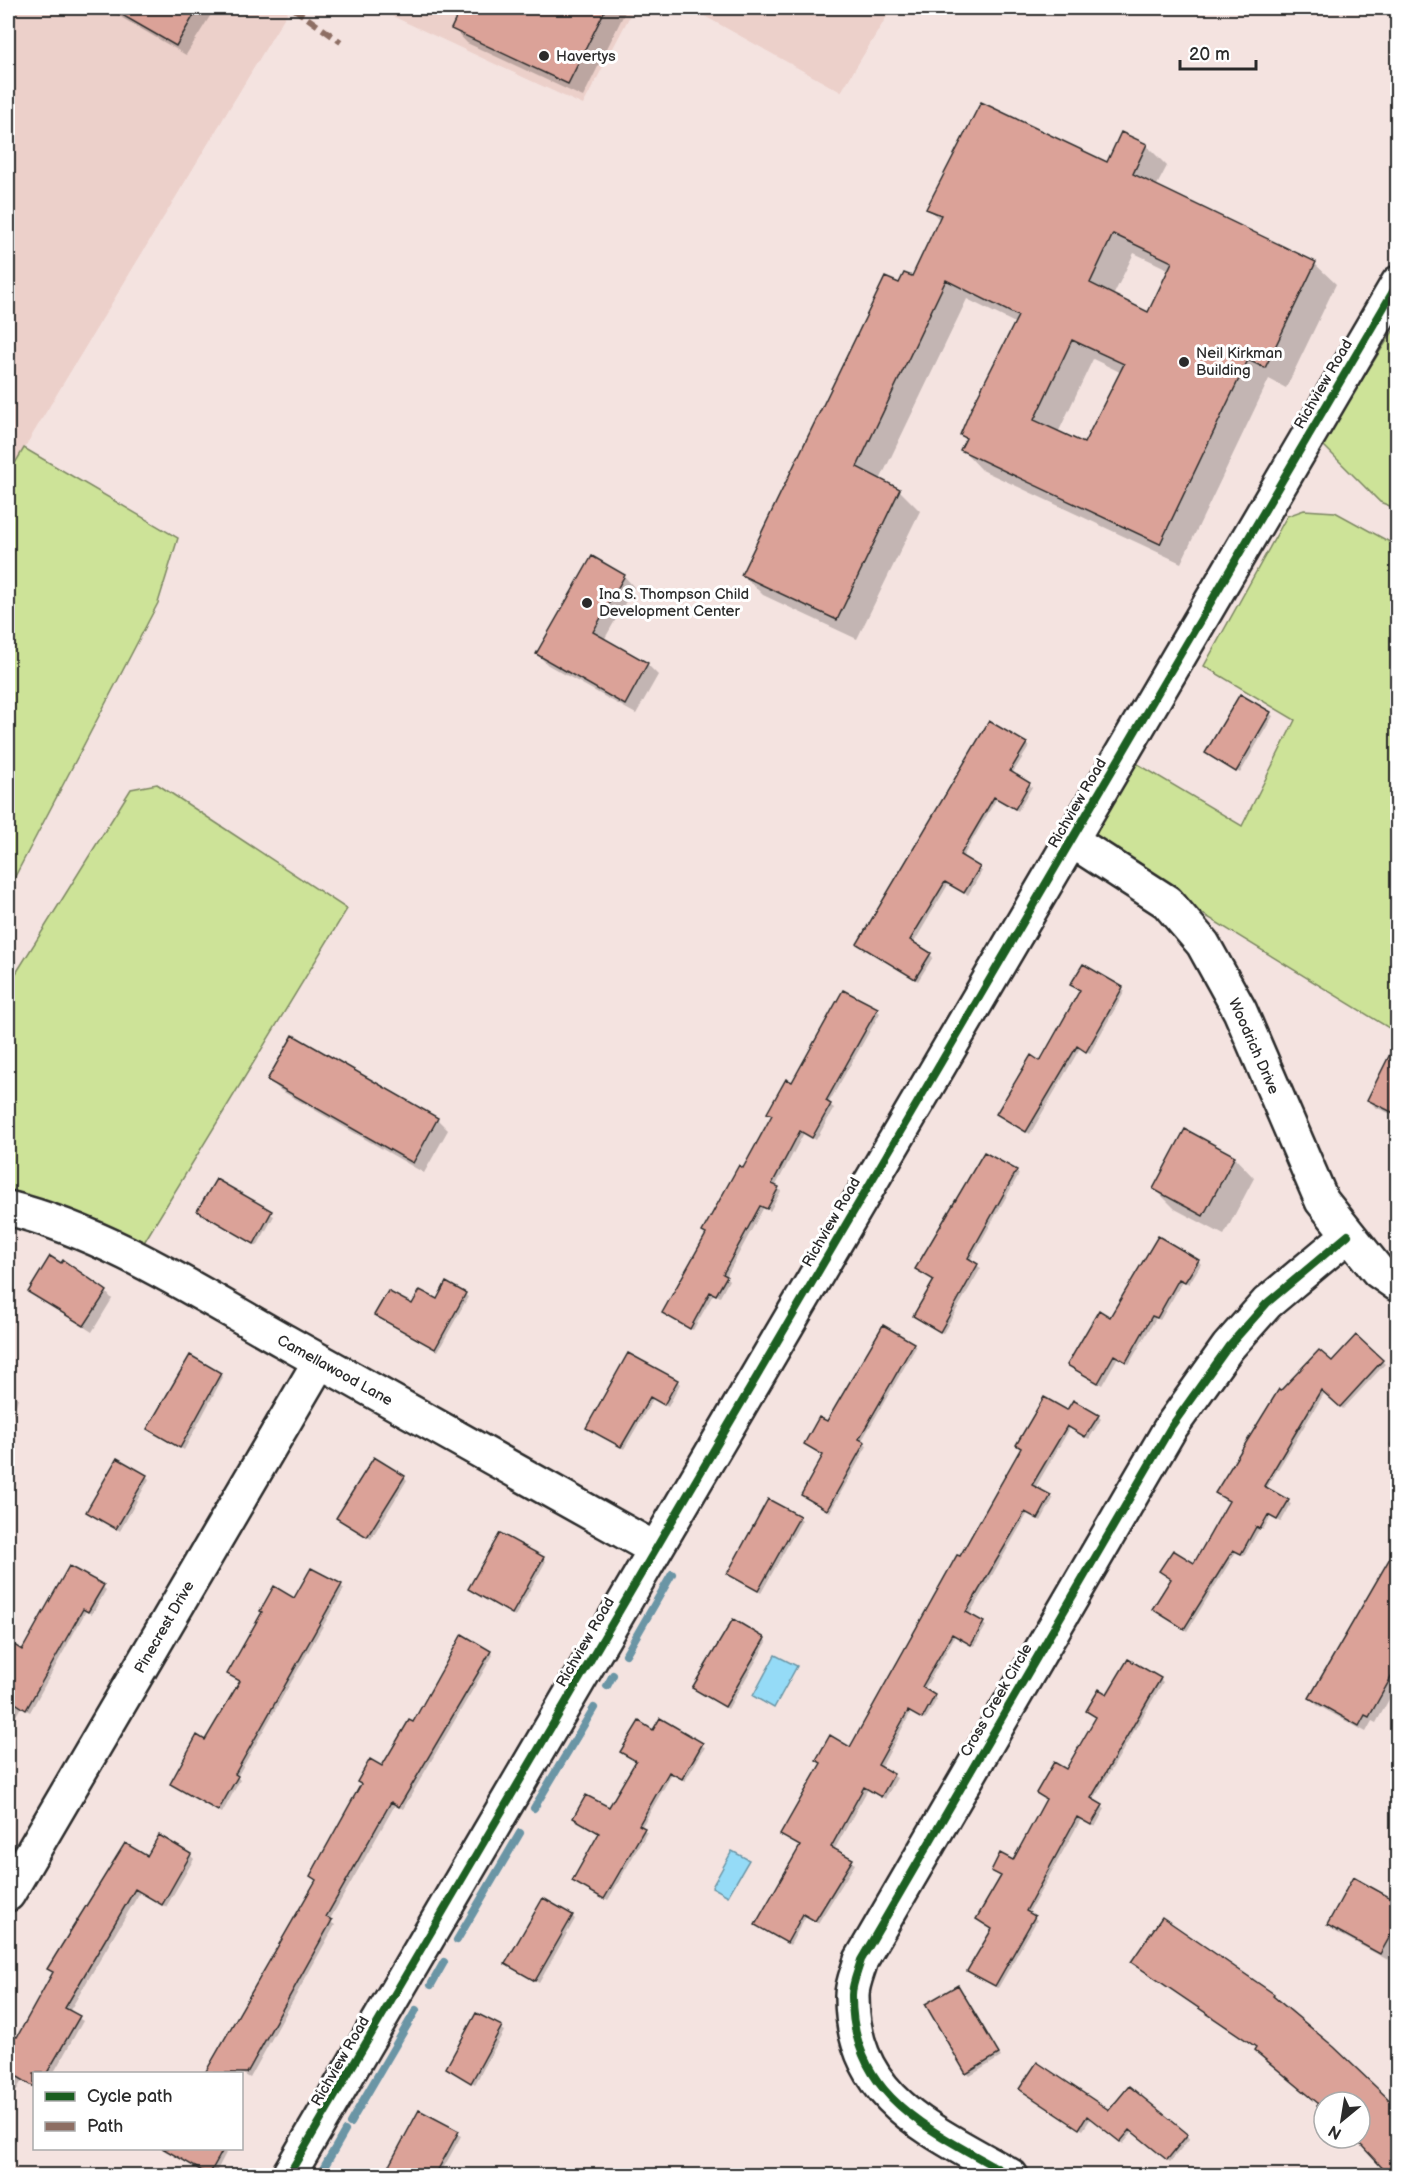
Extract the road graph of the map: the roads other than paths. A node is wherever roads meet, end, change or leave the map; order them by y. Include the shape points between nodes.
1 (1398, 283) edge
2 (1071, 840) junction
3 (8, 1208) edge
4 (1348, 1235) junction
5 (1398, 1284) edge
6 (320, 1361) junction
7 (655, 1549) junction
8 (8, 1894) edge
9 (288, 2175) edge
10 (1011, 2175) edge

1 - 2 street, Richview Road
2 - 4 street, Woodrich Drive via 1167,902 1203,944 1240,1011 1322,1202
2 - 7 street, Richview Road
3 - 6 street, Camellawood Lane via 91,1238
4 - 5 street, Woodrich Drive via 1378,1271
4 - 10 street, Cross Creek Circle via 1267,1302 1228,1347 1171,1427 861,1960 852,1993 856,2037 866,2067 883,2091 921,2124
6 - 7 street, Camellawood Lane
6 - 8 street, Pinecrest Drive
7 - 9 street, Richview Road

